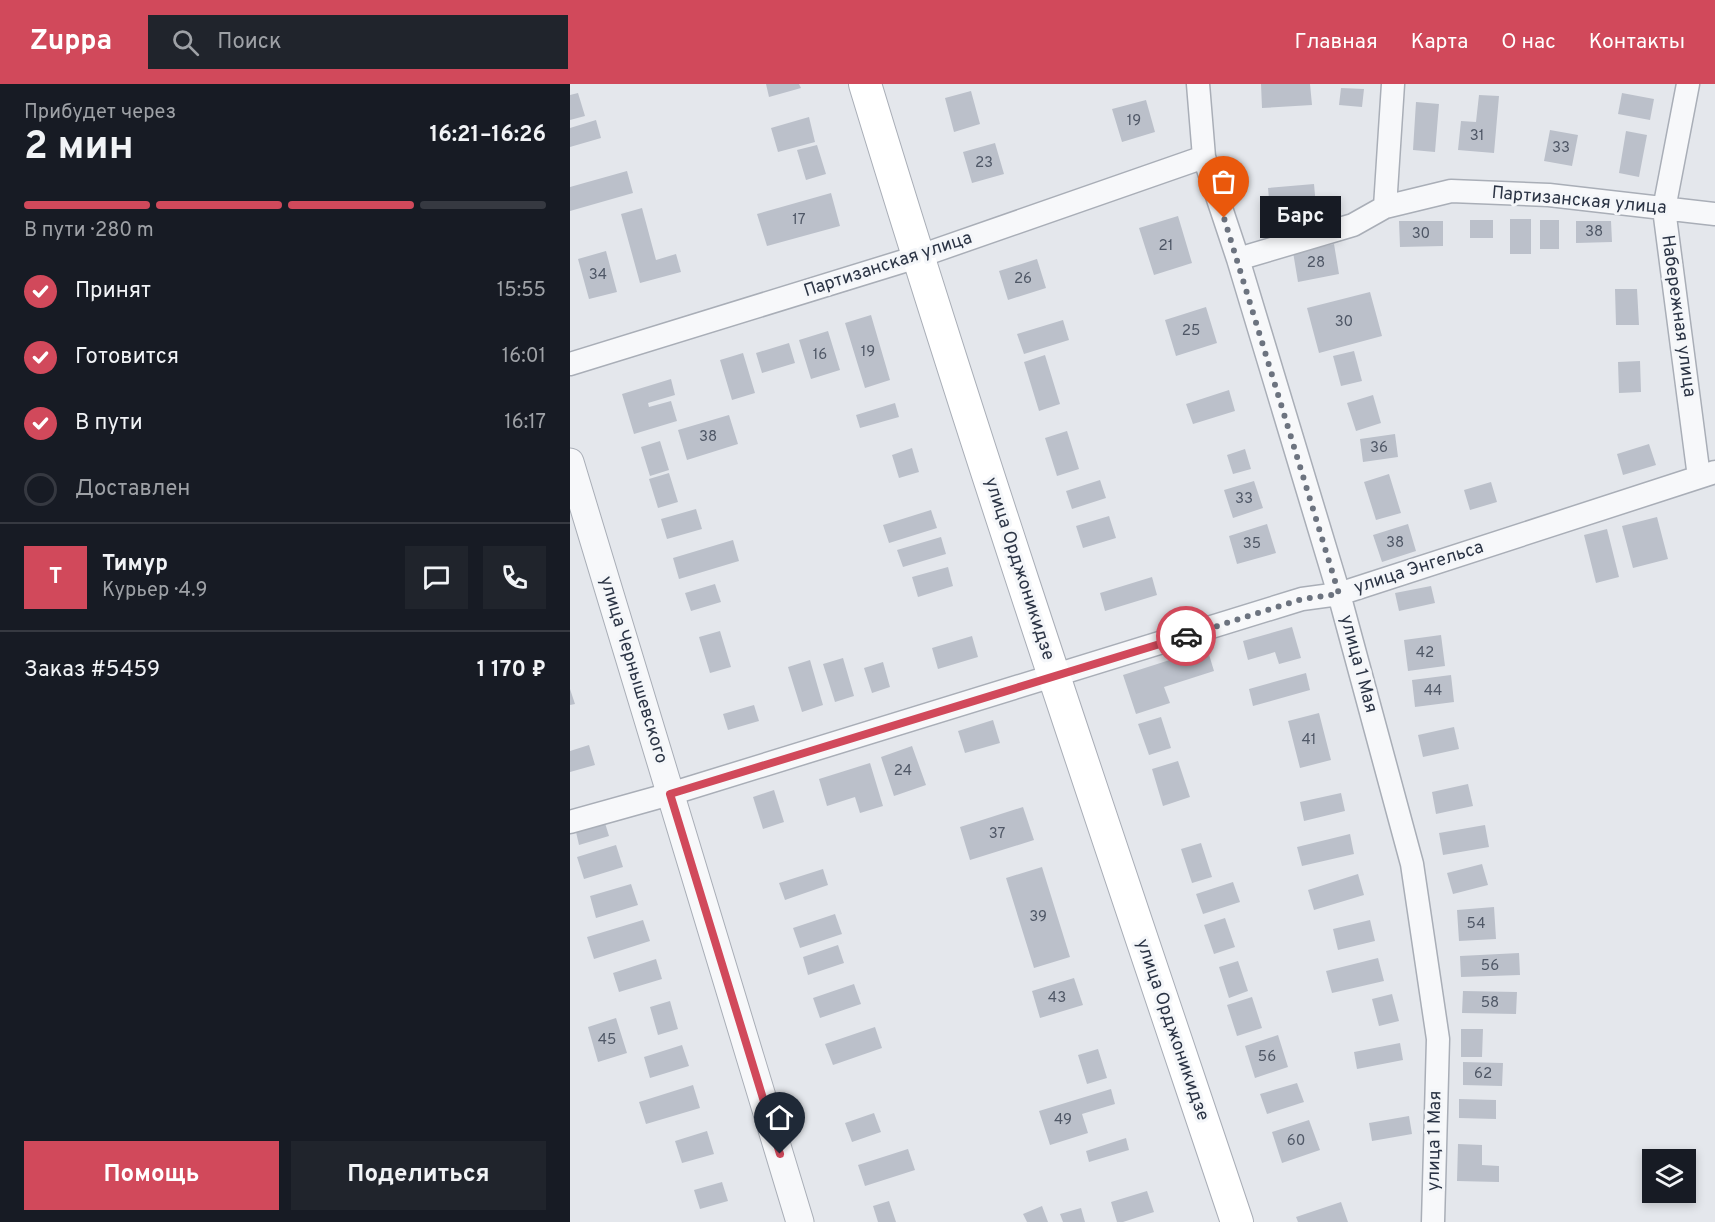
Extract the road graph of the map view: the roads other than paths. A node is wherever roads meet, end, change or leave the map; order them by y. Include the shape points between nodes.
1 (865, 84) edge
2 (1198, 84) edge
3 (1393, 84) edge
4 (1688, 84) edge
5 (1204, 157) junction
6 (1385, 207) junction
7 (1664, 209) junction
8 (1715, 214) edge
9 (917, 257) junction
10 (1238, 259) junction
11 (570, 364) edge
12 (570, 462) edge
13 (1707, 474) edge
14 (1339, 594) junction
15 (1054, 677) junction
16 (670, 794) junction
17 (570, 822) edge
18 (800, 1222) edge
19 (1236, 1222) edge
20 (1434, 1222) edge

1 - 9 main road, улица Орджоникидзе
2 - 5 street, улица 1 Мая
3 - 6 street
4 - 7 street, Набережная улица
5 - 9 street, Партизанская улица
5 - 10 street, улица 1 Мая
6 - 7 street, Партизанская улица via 1451,191 1549,195
6 - 10 street, Партизанская улица via 1353,225
7 - 8 street, Партизанская улица
7 - 13 street, Набережная улица
9 - 11 street, Партизанская улица
9 - 15 main road, улица Орджоникидзе
10 - 14 street, улица 1 Мая
12 - 16 street, улица Чернышевского
13 - 14 street, улица Энгельса
14 - 15 street, улица Энгельса via 1302,599
14 - 20 street, улица 1 Мая via 1412,864 1438,1039
15 - 16 street, улица Энгельса
15 - 19 main road, улица Орджоникидзе
16 - 17 street, улица Энгельса
16 - 18 street, улица Чернышевского

